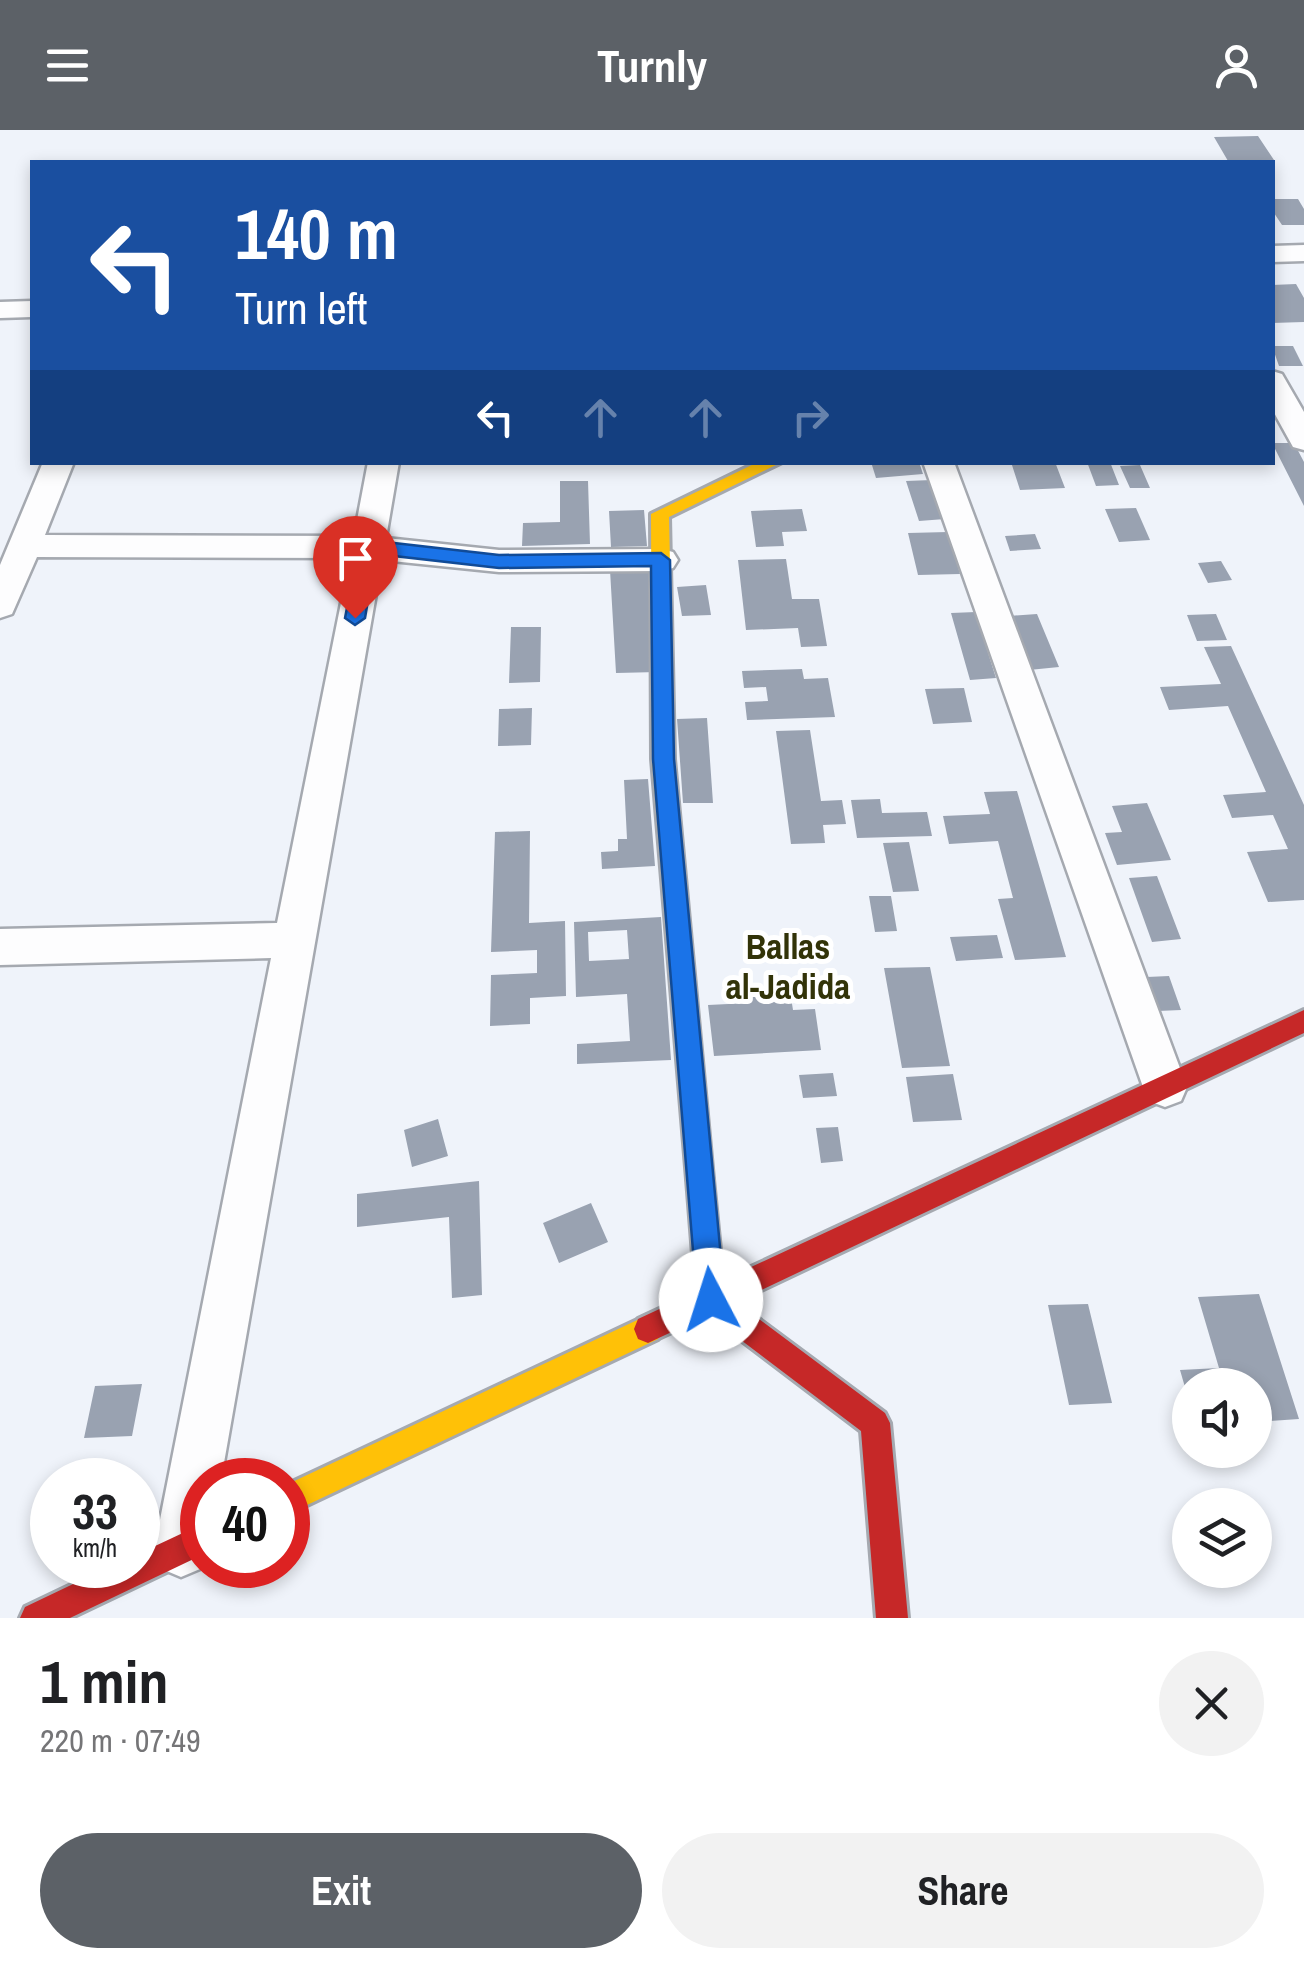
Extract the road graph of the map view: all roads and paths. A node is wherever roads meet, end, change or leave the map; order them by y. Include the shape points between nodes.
1 (1304, 253) edge
2 (1275, 254) edge
3 (30, 309) edge
4 (0, 310) edge
5 (1275, 387) edge
6 (1304, 440) edge
7 (58, 465) edge
8 (383, 465) edge
9 (767, 465) edge
10 (939, 465) edge
11 (25, 546) junction
12 (368, 547) junction
13 (661, 560) junction
14 (0, 606) edge
15 (294, 940) junction
16 (0, 946) edge
17 (1304, 1022) edge
18 (1164, 1087) junction
19 (711, 1300) junction
20 (207, 1458) edge
21 (310, 1490) edge
22 (180, 1550) edge
23 (36, 1618) edge
24 (892, 1618) edge

1 - 2 street
3 - 4 street
5 - 6 street
7 - 11 street
8 - 12 street
9 - 13 street via 660,514
10 - 18 street
11 - 12 street
11 - 14 street
12 - 13 street via 499,562
12 - 15 street
13 - 19 street via 663,759
15 - 16 street
15 - 20 street
17 - 18 street
18 - 19 street
19 - 21 street
19 - 24 street via 875,1423
22 - 23 street

